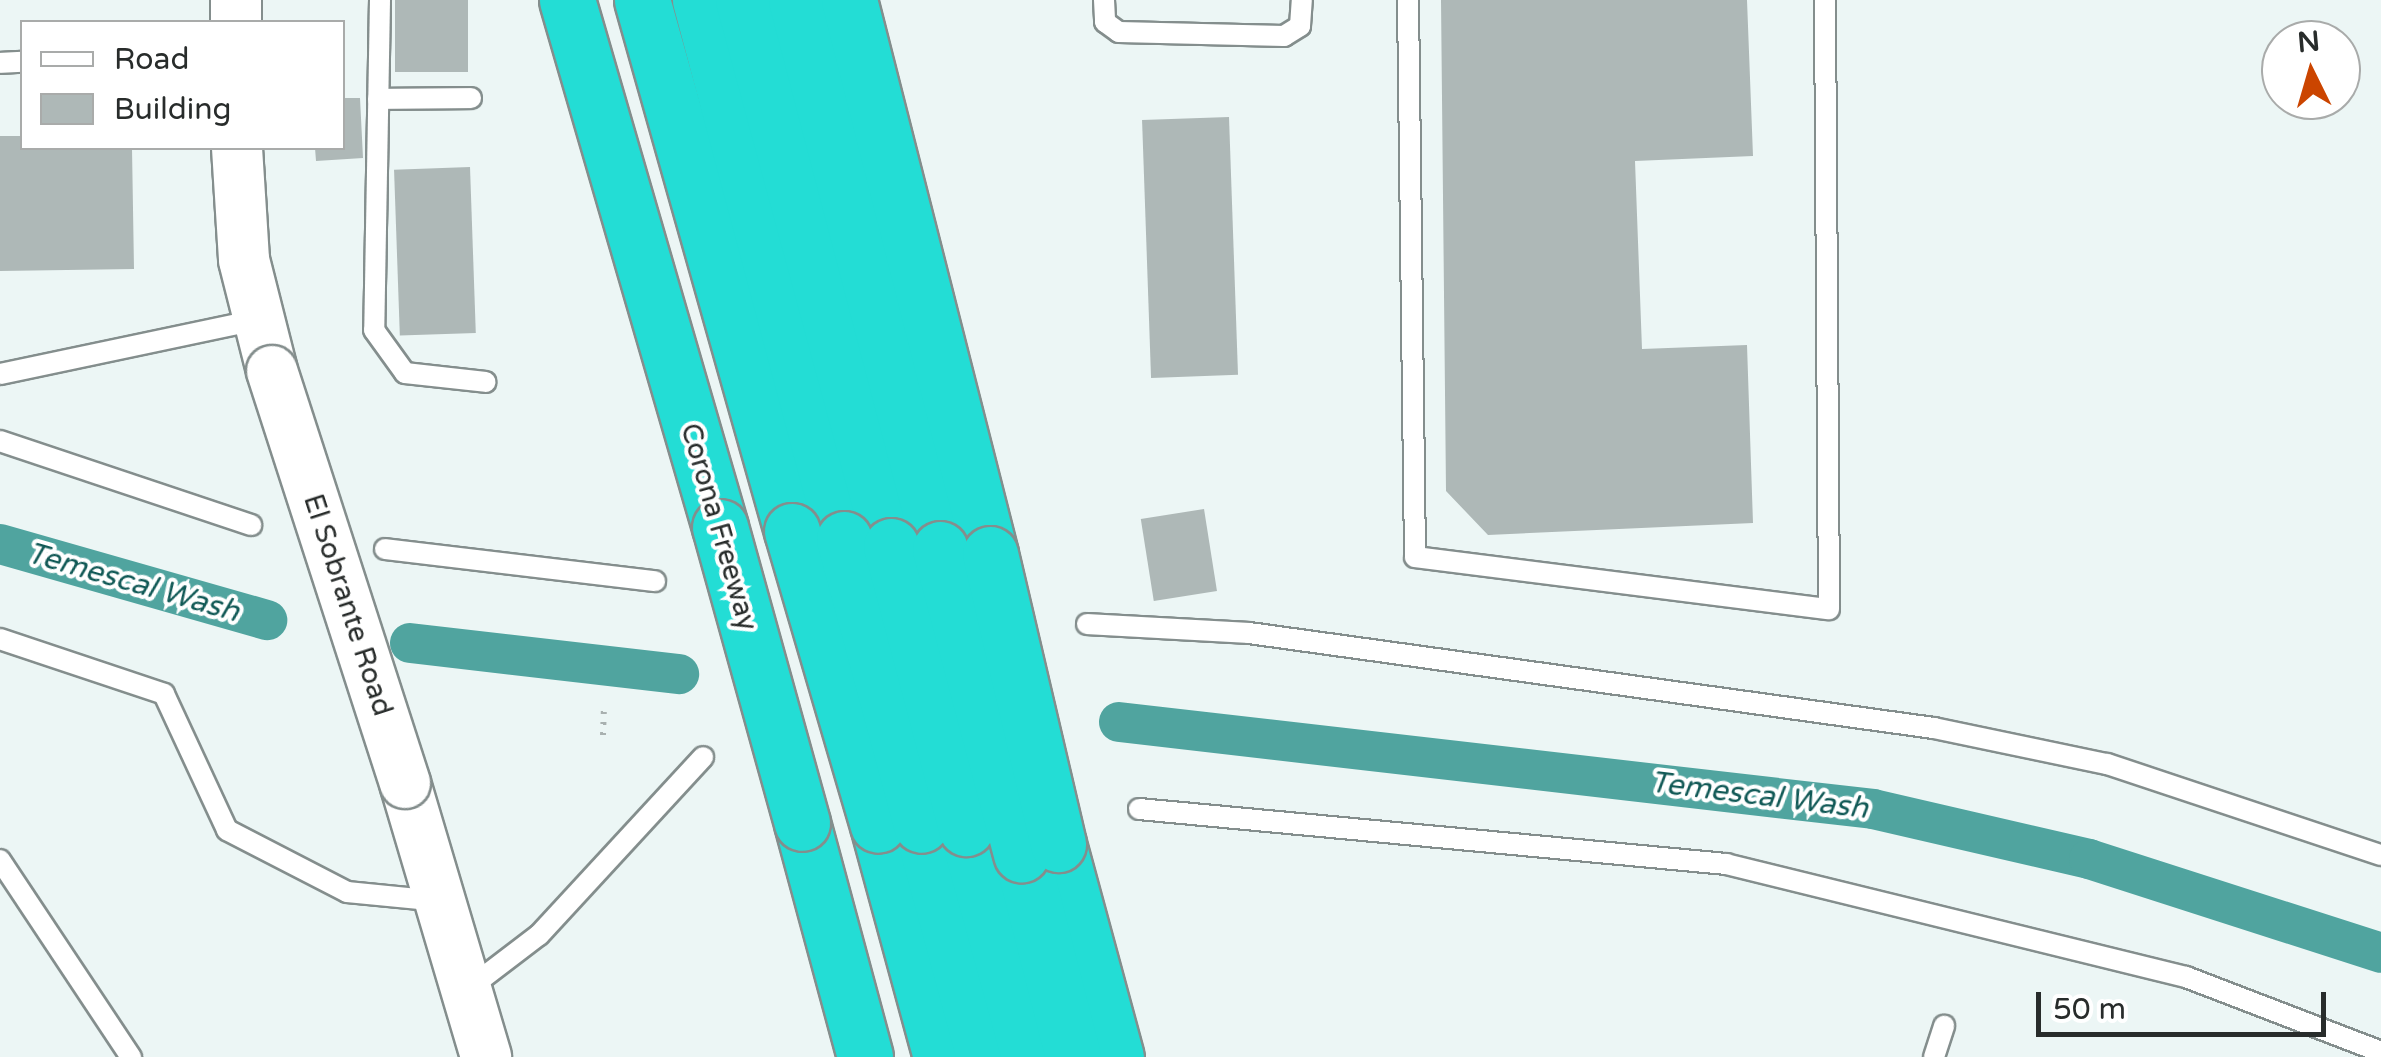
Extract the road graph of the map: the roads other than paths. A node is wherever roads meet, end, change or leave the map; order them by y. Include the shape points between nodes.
1 (380, 0) edge
2 (1104, 0) edge
3 (1302, 0) edge
4 (1408, 0) edge
5 (1825, 0) edge
6 (569, 8) edge
7 (644, 8) edge
8 (774, 8) edge
9 (470, 98) dead end
10 (378, 99) junction
11 (238, 150) edge
12 (260, 320) junction
13 (0, 374) edge
14 (486, 382) dead end
15 (0, 441) edge
16 (251, 525) dead end
17 (892, 544) junction
18 (385, 550) dead end
19 (655, 580) dead end
20 (1086, 624) dead end
21 (0, 640) edge
22 (703, 758) dead end
23 (1139, 810) dead end
24 (922, 826) junction
25 (1040, 849) junction
26 (2381, 855) edge
27 (0, 860) edge
28 (440, 902) junction
29 (466, 991) junction
30 (1944, 1026) dead end
31 (2381, 1052) edge
32 (131, 1057) edge
33 (486, 1057) edge
34 (865, 1057) edge
35 (940, 1057) edge
36 (984, 1057) edge
37 (1029, 1057) edge
38 (1073, 1057) edge
39 (1116, 1057) edge
40 (1934, 1057) edge

1 - 10 lane
2 - 3 lane via 1105,22 1119,32 1284,36 1300,26
4 - 5 lane via 1416,556 1830,609
6 - 34 highway, Corona Freeway, bridge
7 - 17 highway
8 - 17 highway
8 - 17 highway
9 - 10 lane
10 - 14 lane via 374,330 405,373
11 - 12 street, El Sobrante Road via 244,260
12 - 13 lane
12 - 28 street, El Sobrante Road, bridge
15 - 16 lane
17 - 24 highway, bridge
17 - 24 highway, bridge
17 - 25 highway, bridge
18 - 19 lane
20 - 26 lane via 1248,633 1934,728 2107,764
21 - 28 lane via 164,694 227,830 346,892
22 - 29 lane via 540,935
23 - 31 lane via 1726,864 2186,978
24 - 35 highway
24 - 36 highway
24 - 37 highway
25 - 38 highway
25 - 39 highway
27 - 32 lane
28 - 29 street, El Sobrante Road
29 - 33 street, El Sobrante Road
30 - 40 lane

